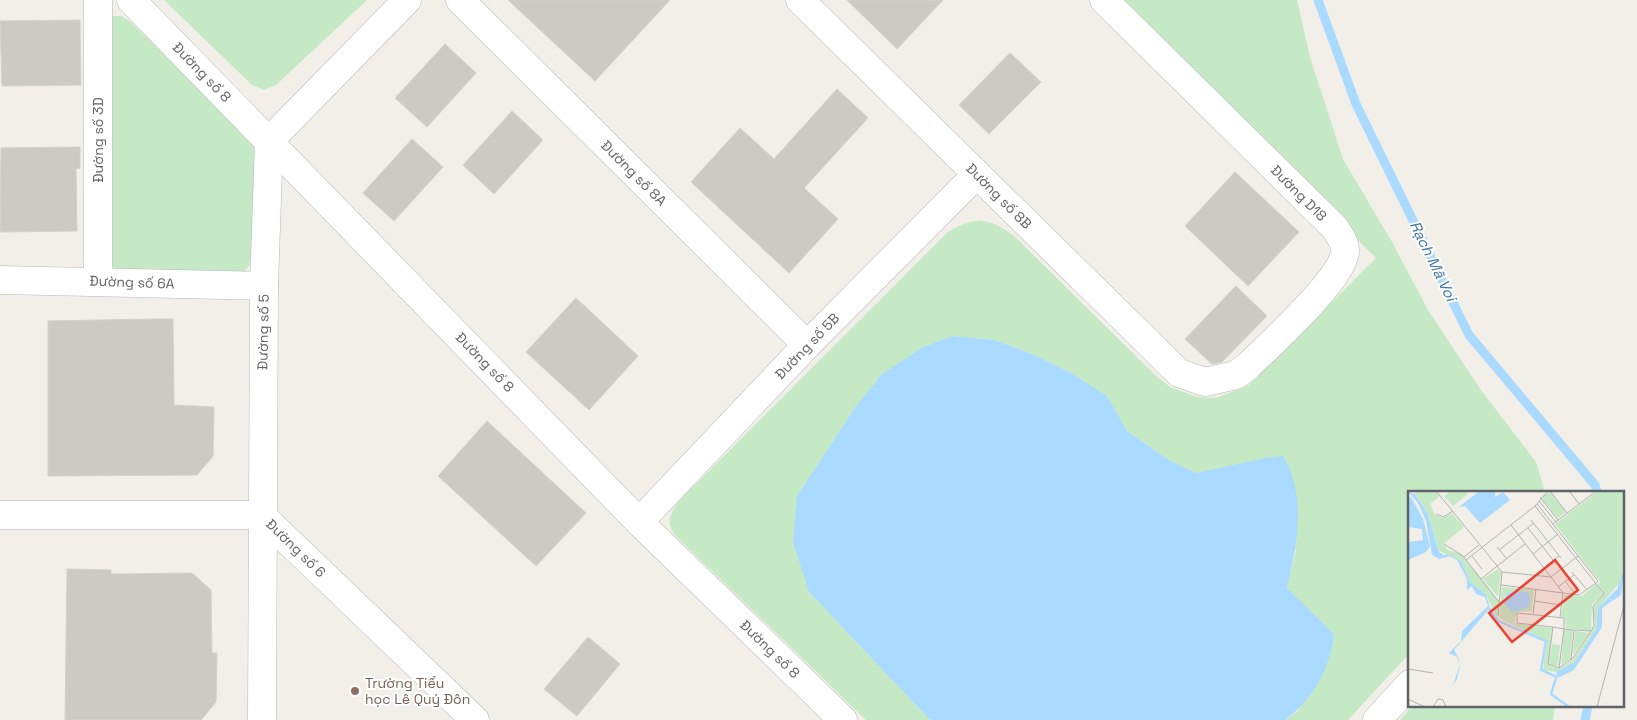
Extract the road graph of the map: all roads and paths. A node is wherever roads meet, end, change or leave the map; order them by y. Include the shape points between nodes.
1 (98, 0) edge
2 (131, 0) edge
3 (407, 0) edge
4 (460, 0) edge
5 (800, 0) edge
6 (1104, 0) edge
7 (269, 141) junction
8 (977, 174) junction
9 (0, 280) edge
10 (98, 281) junction
11 (264, 286) junction
12 (807, 345) junction
13 (1205, 382) joint
14 (0, 515) edge
15 (261, 515) junction
16 (639, 522) junction
17 (1408, 686) edge
18 (262, 720) edge
19 (475, 720) edge
20 (843, 720) edge
21 (1377, 720) edge

1 - 10 street, Đường số 3D
2 - 7 street, Đường số 8
3 - 7 street
4 - 12 street, Đường số 8A
5 - 8 street, Đường số 8B
6 - 13 street, Đường D18 via 1335,228 1343,241 1345,252 1336,274 1248,366 1236,375
7 - 11 street, Đường số 5
7 - 16 street, Đường số 8
8 - 12 street, Đường số 5B
8 - 13 street, Đường số 8B via 1179,373
9 - 10 street, Đường số 6A
10 - 11 street, Đường số 6A
11 - 15 street, Đường số 5
12 - 16 street, Đường số 5B
14 - 15 street, Đường số 6
15 - 18 street, Đường số 5
15 - 19 street, Đường số 6
16 - 20 street, Đường số 8
17 - 21 street

